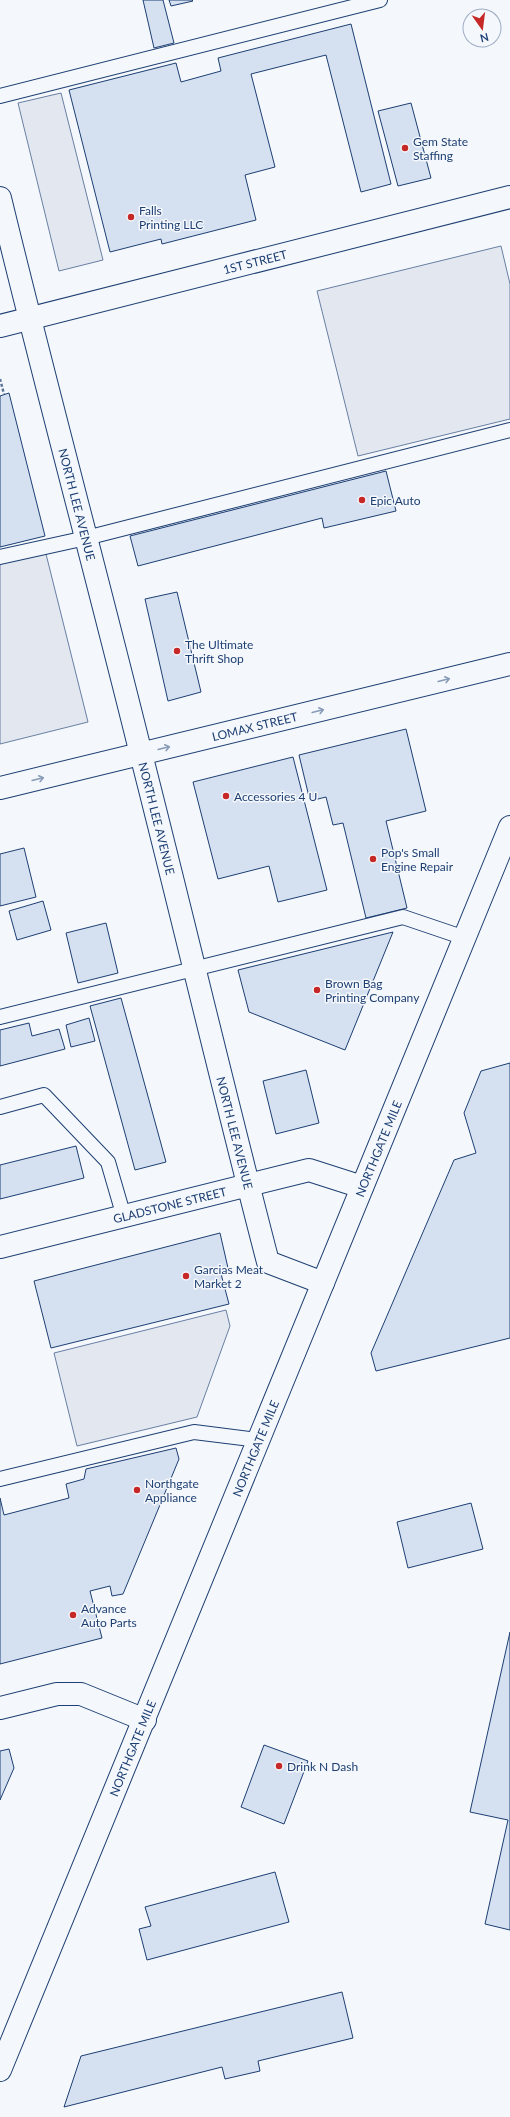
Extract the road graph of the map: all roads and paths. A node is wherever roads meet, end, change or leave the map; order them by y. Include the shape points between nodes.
1 (380, 0) edge
2 (0, 96) edge
3 (0, 198) edge
4 (510, 198) edge
5 (29, 318) junction
6 (0, 326) edge
7 (0, 379) edge
8 (4, 394) dead end
9 (510, 430) edge
10 (86, 538) junction
11 (0, 557) edge
12 (510, 664) edge
13 (142, 754) junction
14 (0, 788) edge
15 (510, 827) edge
16 (465, 938) junction
17 (193, 969) junction
18 (0, 1017) edge
19 (0, 1107) edge
20 (248, 1186) junction
21 (362, 1187) junction
22 (124, 1217) junction
23 (0, 1247) edge
24 (323, 1283) junction
25 (258, 1440) junction
26 (0, 1479) edge
27 (0, 1708) edge
28 (145, 1720) junction
29 (0, 2070) edge

1 - 2 lane
3 - 5 main road, NORTH LEE AVENUE
4 - 5 main road, 1ST STREET
5 - 6 main road, 1ST STREET
5 - 10 main road, NORTH LEE AVENUE
7 - 8 path
9 - 10 lane
10 - 11 lane
10 - 13 main road, NORTH LEE AVENUE
13 -> 12 main road, LOMAX STREET
14 -> 13 main road, LOMAX STREET
13 - 17 main road, NORTH LEE AVENUE
15 - 16 main road, NORTHGATE MILE
16 - 17 lane via 403,917
16 - 21 main road, NORTHGATE MILE
17 - 18 lane
17 - 20 main road, NORTH LEE AVENUE
19 - 22 lane via 44,1095 108,1162
20 - 21 main road, GLADSTONE STREET via 309,1170
20 - 22 main road, GLADSTONE STREET
20 - 24 main road, NORTH LEE AVENUE via 268,1262
21 - 24 main road, NORTHGATE MILE
22 - 23 main road, GLADSTONE STREET
24 - 25 main road, NORTHGATE MILE
25 - 26 lane via 194,1432
25 - 28 main road, NORTHGATE MILE
27 - 28 main road via 57,1694 81,1694
28 - 29 main road, NORTHGATE MILE

